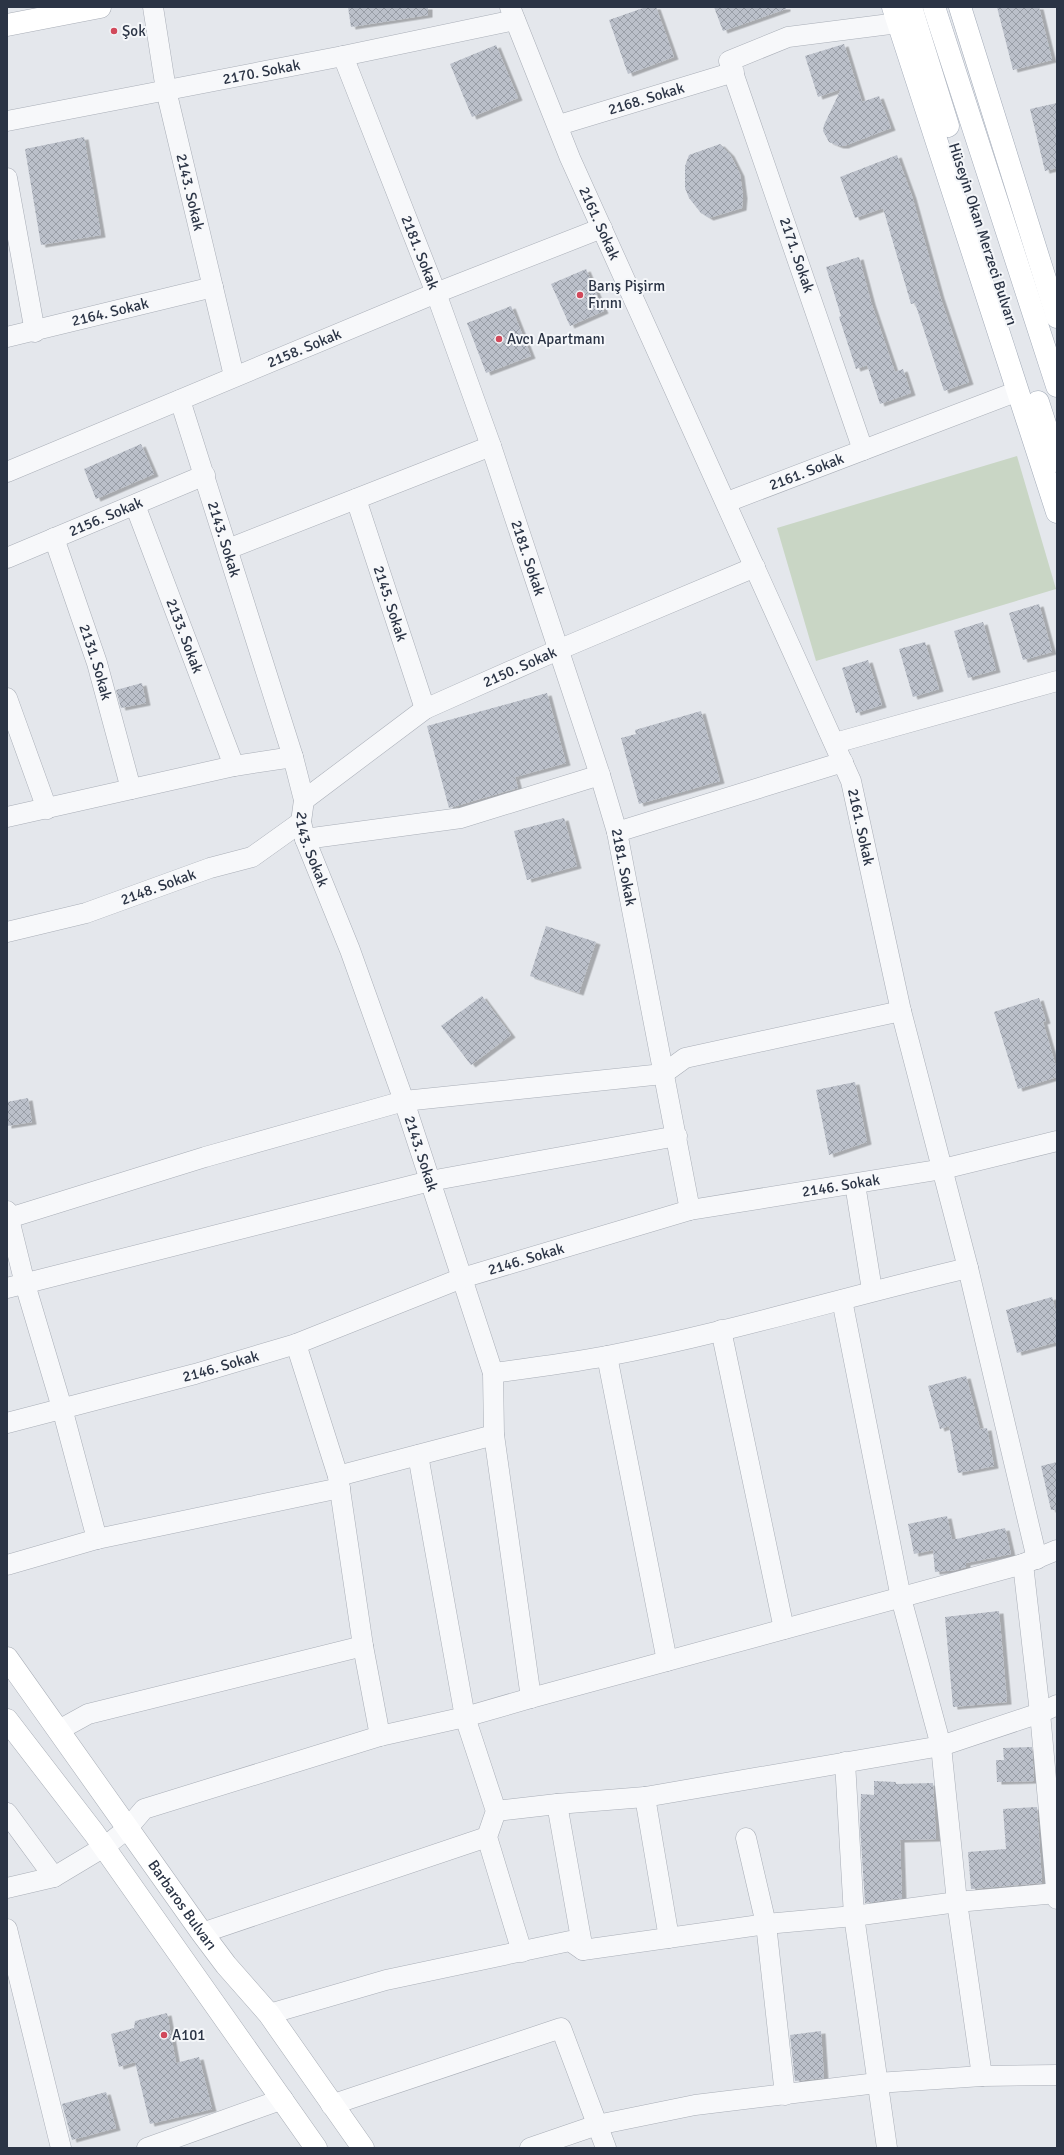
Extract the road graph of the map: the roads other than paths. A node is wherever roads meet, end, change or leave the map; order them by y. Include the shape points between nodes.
1 (100, 7) edge
2 (153, 7) edge
3 (934, 7) edge
4 (898, 11) edge
5 (962, 11) edge
6 (513, 13) edge
7 (7, 25) edge
8 (343, 56) junction
9 (732, 66) junction
10 (166, 90) junction
11 (7, 121) edge
12 (558, 125) junction
13 (7, 178) edge
14 (602, 228) junction
15 (213, 287) junction
16 (436, 293) junction
17 (1057, 317) edge
18 (35, 332) junction
19 (7, 337) edge
20 (234, 376) junction
21 (1057, 386) edge
22 (1018, 391) junction
23 (180, 400) junction
24 (491, 446) junction
25 (863, 450) junction
26 (1057, 461) edge
27 (7, 472) edge
28 (205, 475) junction
29 (356, 499) junction
30 (727, 502) junction
31 (135, 505) junction
32 (1057, 512) edge
33 (54, 538) junction
34 (228, 549) junction
35 (7, 558) edge
36 (755, 568) junction
37 (558, 650) junction
38 (1057, 681) edge
39 (7, 698) edge
40 (425, 709) junction
41 (835, 743) junction
42 (293, 757) junction
43 (843, 762) junction
44 (234, 766) junction
45 (600, 775) junction
46 (131, 789) junction
47 (304, 800) junction
48 (47, 809) junction
49 (7, 817) edge
50 (303, 831) junction
51 (617, 832) junction
52 (7, 932) edge
53 (901, 1011) junction
54 (663, 1074) junction
55 (404, 1101) junction
56 (677, 1136) junction
57 (1057, 1141) edge
58 (944, 1169) junction
59 (430, 1181) junction
60 (855, 1184) junction
61 (690, 1210) junction
62 (8, 1214) edge
63 (968, 1268) junction
64 (462, 1278) junction
65 (16, 1286) edge
66 (872, 1290) junction
67 (842, 1300) junction
68 (720, 1330) junction
69 (296, 1344) junction
70 (607, 1356) junction
71 (493, 1373) junction
72 (62, 1408) junction
73 (7, 1423) edge
74 (494, 1435) junction
75 (418, 1454) junction
76 (339, 1482) junction
77 (97, 1539) junction
78 (1057, 1550) edge
79 (1030, 1562) junction
80 (7, 1565) edge
81 (901, 1598) junction
82 (784, 1629) junction
83 (363, 1646) junction
84 (7, 1658) edge
85 (667, 1661) junction
86 (531, 1698) junction
87 (1049, 1709) edge
88 (465, 1717) junction
89 (7, 1720) edge
90 (59, 1730) junction
91 (380, 1736) junction
92 (941, 1746) junction
93 (845, 1762) junction
94 (645, 1797) junction
95 (557, 1804) junction
96 (496, 1811) junction
97 (7, 1813) edge
98 (127, 1829) junction
99 (487, 1837) junction
100 (746, 1838) dead end
101 (104, 1847) junction
102 (54, 1877) junction
103 (7, 1888) edge
104 (1057, 1895) edge
105 (958, 1902) junction
106 (854, 1916) junction
107 (766, 1924) junction
108 (7, 1929) edge
109 (202, 1933) junction
110 (669, 1938) junction
111 (583, 1950) junction
112 (522, 1952) junction
113 (269, 2014) junction
114 (1057, 2075) edge
115 (982, 2076) junction
116 (877, 2083) junction
117 (785, 2095) junction
118 (283, 2099) junction
119 (331, 2105) junction
120 (597, 2125) junction
121 (61, 2148) edge
122 (147, 2148) edge
123 (316, 2148) edge
124 (363, 2148) edge
125 (530, 2148) edge
126 (606, 2148) edge
127 (887, 2148) edge

1 - 7 main road
2 - 10 street, 2143. Sokak
3 - 21 main road, Hüseyin Okan Merzeci Bulvarı
4 - 9 street, 2168. Sokak via 788,37
4 - 22 main road
4 - 26 main road, Hüseyin Okan Merzeci Bulvarı
5 - 17 main road
6 - 8 street, 2170. Sokak
6 - 12 street, 2161. Sokak
8 - 10 street, 2170. Sokak
8 - 16 street, 2181. Sokak
9 - 12 street, 2168. Sokak
9 - 25 street, 2171. Sokak
10 - 11 street, 2170. Sokak
10 - 15 street, 2143. Sokak
12 - 14 street, 2161. Sokak
13 - 18 street
14 - 16 street, 2158. Sokak
14 - 30 street, 2161. Sokak
15 - 18 street, 2164. Sokak
15 - 20 street, 2143. Sokak
16 - 20 street, 2158. Sokak
16 - 24 street, 2181. Sokak
18 - 19 street, 2164. Sokak
20 - 23 street, 2158. Sokak
22 - 25 street, 2161. Sokak
22 - 32 main road
23 - 27 street, 2158. Sokak
23 - 28 street, 2143. Sokak
24 - 29 street
24 - 37 street, 2181. Sokak
25 - 30 street, 2161. Sokak
28 - 31 street, 2156. Sokak
28 - 34 street, 2143. Sokak
29 - 34 street
29 - 40 street, 2145. Sokak
30 - 36 street, 2161. Sokak
31 - 33 street, 2156. Sokak
31 - 44 street, 2133. Sokak
33 - 35 street, 2156. Sokak
33 - 46 street, 2131. Sokak via 97,663
34 - 42 street, 2143. Sokak
36 - 37 street, 2150. Sokak
36 - 41 street, 2161. Sokak
37 - 40 street, 2150. Sokak
37 - 45 street, 2181. Sokak
38 - 41 street
39 - 48 street
40 - 47 street, 2150. Sokak
41 - 43 street, 2161. Sokak
42 - 44 street
42 - 47 street, 2143. Sokak
43 - 51 street
43 - 53 street, 2161. Sokak via 851,781
44 - 46 street
45 - 50 street via 461,818
45 - 51 street, 2181. Sokak
46 - 48 street
47 - 50 street, 2143. Sokak
48 - 49 street
50 - 52 street, 2148. Sokak via 252,857 210,868 86,913
50 - 55 street, 2143. Sokak via 350,950
51 - 54 street, 2181. Sokak
53 - 54 street via 685,1058
53 - 58 street, 2161. Sokak
54 - 55 street
54 - 56 street, 2181. Sokak
55 - 59 street, 2143. Sokak
55 - 62 street
56 - 59 street
56 - 61 street, 2181. Sokak
57 - 58 street, 2146. Sokak
58 - 60 street, 2146. Sokak
58 - 63 street, 2161. Sokak
59 - 64 street, 2143. Sokak
59 - 65 street
60 - 61 street, 2146. Sokak
60 - 66 street
61 - 64 street, 2146. Sokak
62 - 65 street
63 - 66 street
63 - 79 street, 2161. Sokak
64 - 69 street, 2146. Sokak
64 - 71 street, 2143. Sokak
65 - 72 street
66 - 67 street
67 - 68 street
67 - 81 street
68 - 70 street
68 - 82 street
69 - 72 street, 2146. Sokak via 195,1374
69 - 76 street
70 - 71 street
70 - 85 street
71 - 74 street, 2143. Sokak
72 - 73 street, 2146. Sokak
72 - 77 street
74 - 75 street
74 - 86 street, 2143. Sokak
75 - 76 street
75 - 88 street
76 - 77 street
76 - 83 street
77 - 80 street
78 - 79 street
79 - 81 street
79 - 87 street, 2161. Sokak
81 - 82 street
81 - 92 street
82 - 85 street
83 - 90 street via 88,1714
83 - 91 street
84 - 90 main road, Barbaros Bulvarı
85 - 86 street
86 - 88 street
87 - 92 street
87 - 104 street, 2161. Sokak
88 - 91 street
88 - 96 street
89 - 101 main road, Barbaros Bulvarı
90 - 98 main road, Barbaros Bulvarı
91 - 98 street via 144,1809
92 - 93 street
92 - 105 street
93 - 94 street
93 - 106 street
94 - 95 street
94 - 110 street
95 - 96 street
95 - 111 street
96 - 99 street
97 - 102 street
98 - 101 street
98 - 109 main road, Barbaros Bulvarı
99 - 109 street
99 - 112 street
100 - 107 street
101 - 102 street
101 - 118 main road, Barbaros Bulvarı
102 - 103 street
104 - 105 street
105 - 106 street
105 - 115 street
106 - 107 street
106 - 116 street
107 - 110 street
107 - 117 street
108 - 121 street
109 - 113 main road, Barbaros Bulvarı
110 - 111 street
111 - 112 street via 570,1941
112 - 113 street via 386,1980
113 - 119 main road, Barbaros Bulvarı
114 - 115 street
115 - 116 street
116 - 117 street
116 - 127 street
117 - 120 street via 695,2105
118 - 122 street
118 - 123 main road, Barbaros Bulvarı
119 - 120 street via 561,2028
119 - 124 main road, Barbaros Bulvarı
120 - 125 street
120 - 126 street

